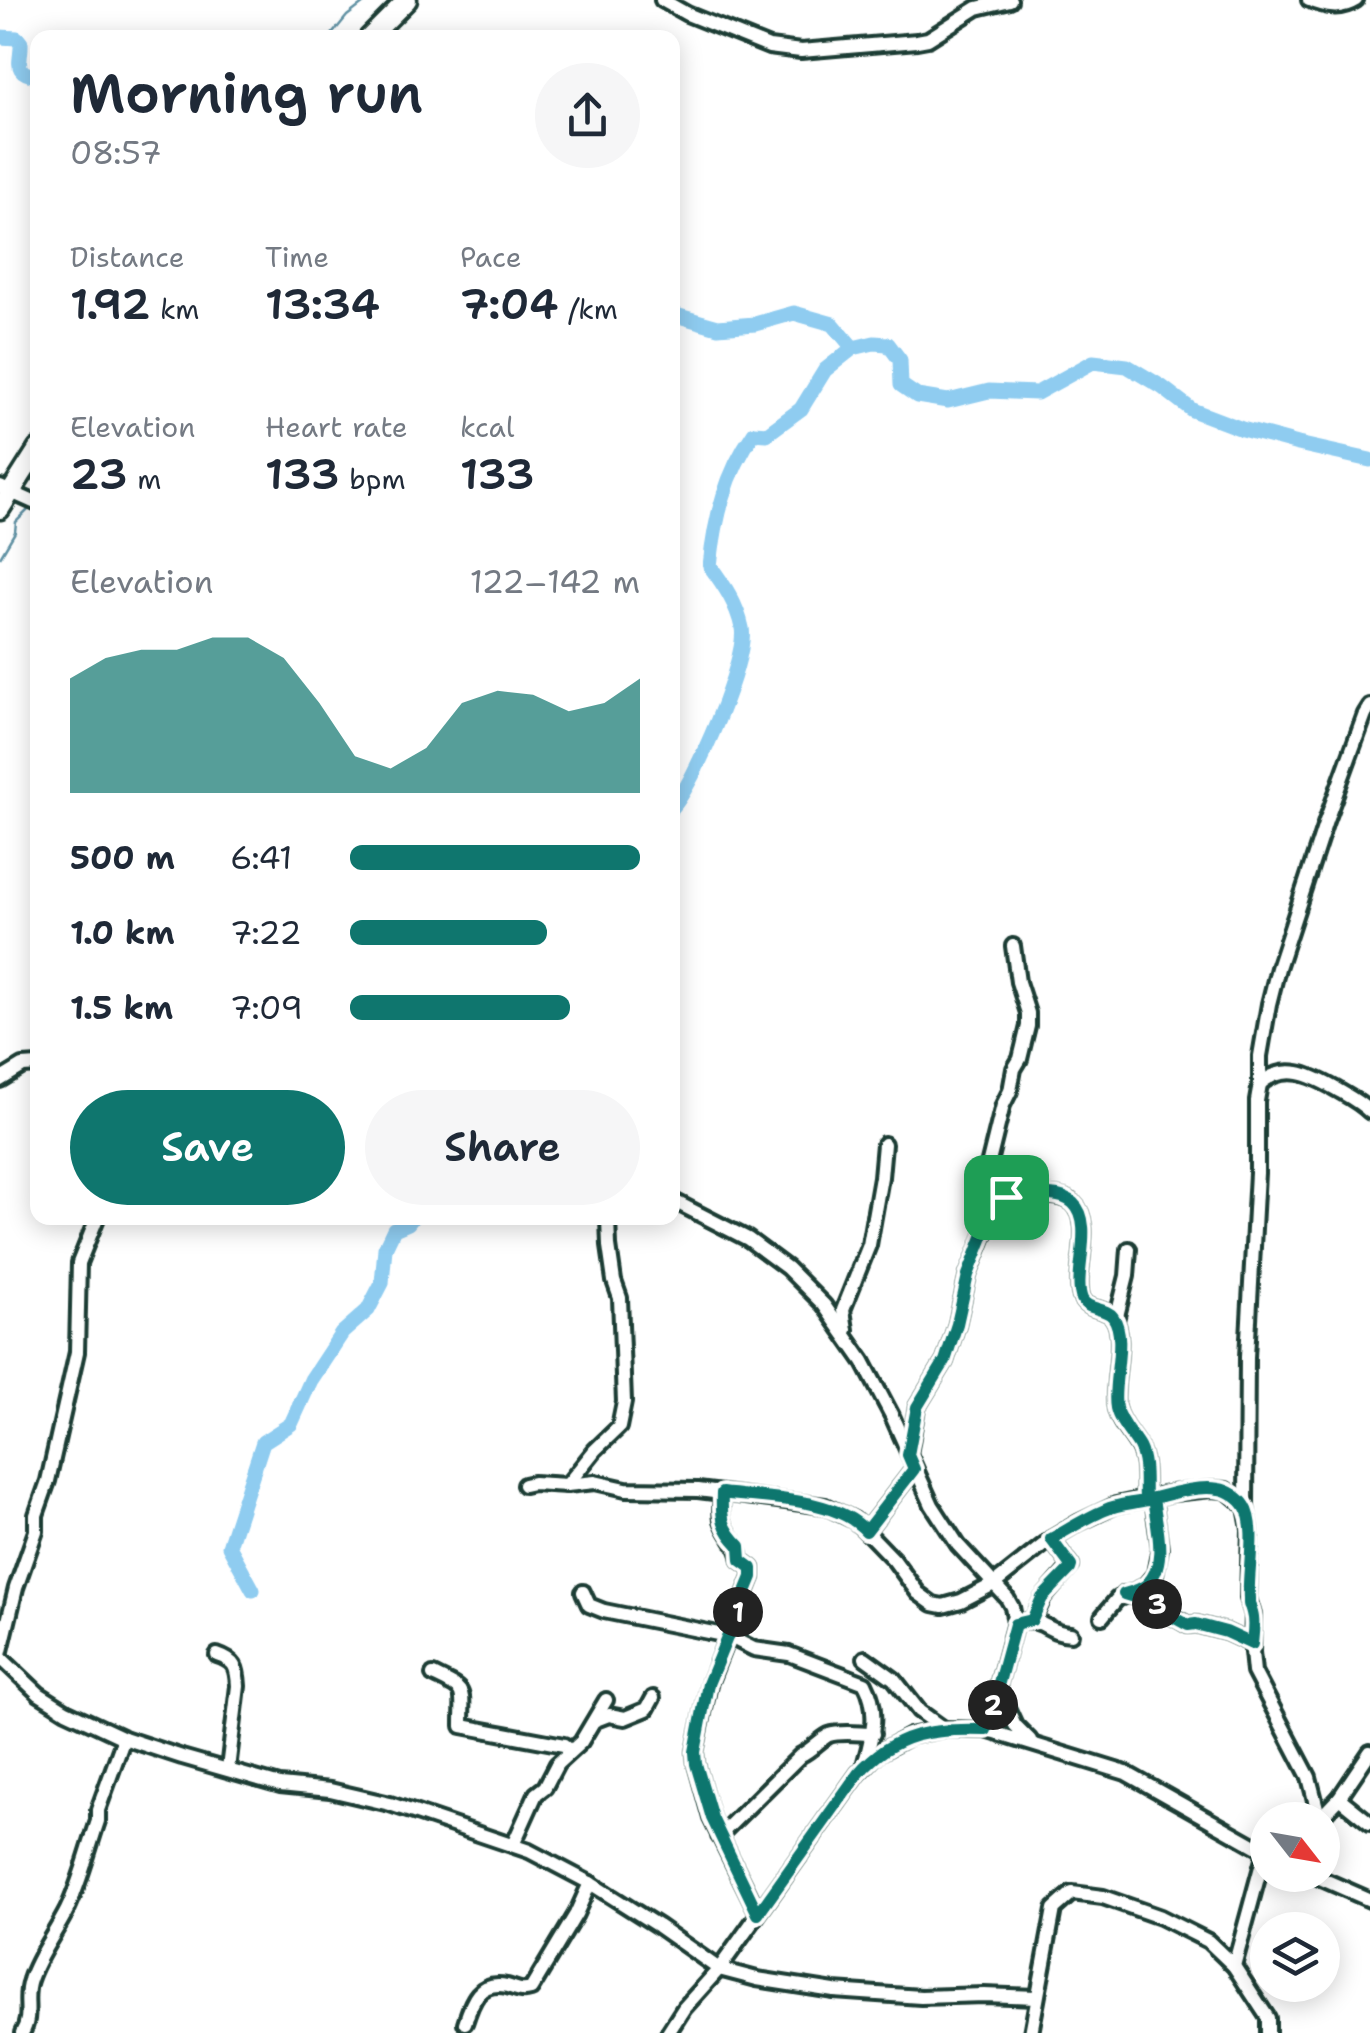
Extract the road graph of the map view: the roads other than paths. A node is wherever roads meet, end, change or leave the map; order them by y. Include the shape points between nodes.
1 (406, 0) edge
2 (662, 0) edge
3 (1010, 0) edge
4 (1310, 0) edge
5 (1351, 3) edge
6 (1370, 9) edge
7 (378, 30) edge
8 (30, 461) edge
9 (3, 496) edge
10 (30, 501) edge
11 (1370, 706) edge
12 (1013, 946) dead end
13 (30, 1066) edge
14 (0, 1080) edge
15 (1260, 1084) junction
16 (1370, 1112) edge
17 (884, 1144) dead end
18 (680, 1204) edge
19 (94, 1225) edge
20 (608, 1225) edge
21 (988, 1226) junction
22 (1129, 1250) dead end
23 (1116, 1320) junction
24 (846, 1334) junction
25 (908, 1455) junction
26 (914, 1469) junction
27 (524, 1485) dead end
28 (567, 1485) junction
29 (722, 1493) junction
30 (1149, 1499) junction
31 (1246, 1507) junction
32 (866, 1531) junction
33 (1051, 1539) junction
34 (994, 1584) junction
35 (583, 1592) dead end
36 (1124, 1594) junction
37 (1102, 1617) dead end
38 (1032, 1620) junction
39 (1015, 1624) junction
40 (1071, 1634) dead end
41 (728, 1636) junction
42 (1252, 1644) junction
43 (216, 1655) dead end
44 (0, 1656) edge
45 (865, 1658) dead end
46 (432, 1675) dead end
47 (998, 1688) junction
48 (653, 1698) dead end
49 (606, 1700) dead end
50 (594, 1722) junction
51 (944, 1729) junction
52 (986, 1730) junction
53 (873, 1734) junction
54 (124, 1738) junction
55 (1040, 1747) junction
56 (570, 1750) junction
57 (1370, 1752) edge
58 (864, 1767) junction
59 (228, 1769) junction
60 (1339, 1798) junction
61 (1316, 1802) edge
62 (1335, 1802) edge
63 (1370, 1822) edge
64 (720, 1836) junction
65 (1250, 1843) edge
66 (513, 1846) junction
67 (590, 1884) junction
68 (1340, 1886) edge
69 (1370, 1888) edge
70 (1352, 1891) junction
71 (1255, 1892) edge
72 (1370, 1900) edge
73 (758, 1914) junction
74 (1234, 1966) junction
75 (719, 1969) junction
76 (1036, 1997) junction
77 (465, 2023) dead end
78 (22, 2033) edge
79 (668, 2033) edge
80 (1030, 2033) edge
81 (1268, 2033) edge

1 - 7 main road
2 - 3 street via 758,45 801,51 917,41 965,14
4 - 5 street via 1328,7
5 - 6 street
8 - 9 main road
9 - 10 street
11 - 15 street via 1278,968
12 - 21 street via 1028,1026 989,1162
13 - 14 street
15 - 16 street via 1276,1073 1300,1073
15 - 31 street
17 - 24 street via 869,1245 843,1310
18 - 24 street via 787,1268
19 - 44 street via 79,1262 77,1352
20 - 28 street via 620,1298 624,1402 619,1427
21 - 23 street via 1006,1197 1060,1196 1074,1203 1085,1249 1078,1277 1082,1301
21 - 25 street via 945,1361 917,1407
22 - 23 street
23 - 30 street via 1116,1407 1142,1456
24 - 25 street
25 - 26 street
26 - 32 street
26 - 34 street via 958,1546
27 - 28 street
28 - 29 street
29 - 32 street via 825,1506
29 - 41 street via 728,1535 752,1568
30 - 31 street via 1220,1489
30 - 33 street via 1103,1510
30 - 36 street via 1160,1548 1155,1574
31 - 42 street
32 - 34 street via 934,1604 961,1601
33 - 34 street
33 - 38 street via 1071,1566
34 - 39 street via 1012,1607
35 - 41 street via 604,1611
36 - 37 street
36 - 42 street via 1163,1606 1188,1625
38 - 39 street
38 - 40 street
39 - 47 street
41 - 53 street via 865,1682
41 - 64 street via 708,1684 695,1752
42 - 61 street via 1254,1672 1309,1776
43 - 59 street via 229,1659 238,1676
44 - 54 street via 40,1694
45 - 51 street
46 - 56 street via 462,1692 462,1726
47 - 52 street
47 - 55 street via 1015,1725
48 - 50 street via 647,1709 625,1718 608,1715
49 - 50 street
50 - 56 street
51 - 52 street
51 - 58 street via 892,1744
52 - 55 street
53 - 58 street
53 - 64 street via 826,1737
54 - 59 street
54 - 78 street via 66,1912 30,1979
55 - 65 street via 1126,1774
56 - 66 street via 536,1794
57 - 60 street
58 - 73 street
59 - 66 street via 390,1804
60 - 62 street
60 - 63 street
64 - 73 street
66 - 67 street
67 - 75 street
67 - 77 street via 531,1989 483,1988
68 - 70 street
69 - 70 street
70 - 72 street
71 - 74 street
73 - 75 street
74 - 76 street via 1208,1941 1160,1917 1103,1896 1072,1894 1054,1909
74 - 81 street via 1268,2018
75 - 76 street via 834,1991
75 - 79 street
76 - 80 street

